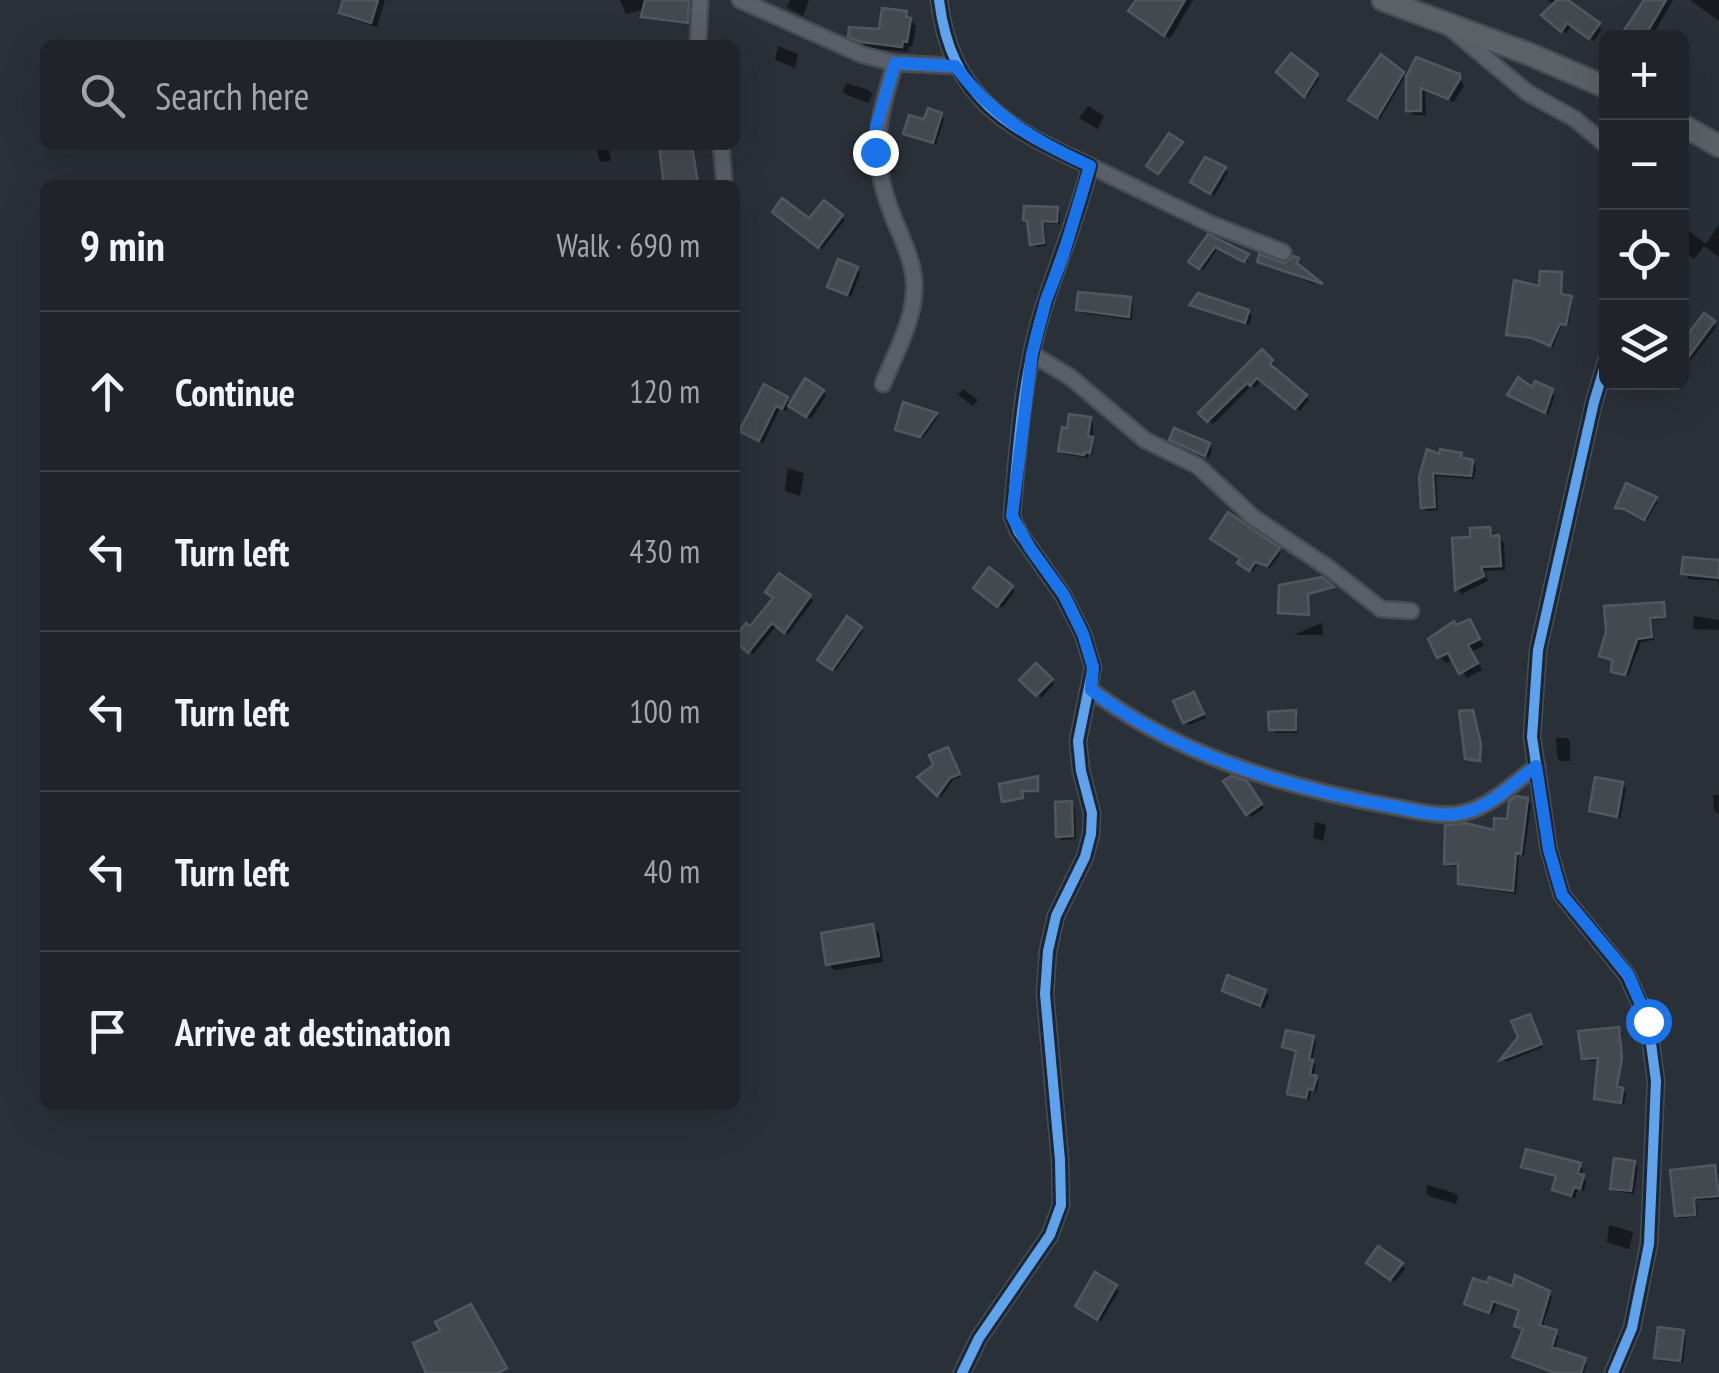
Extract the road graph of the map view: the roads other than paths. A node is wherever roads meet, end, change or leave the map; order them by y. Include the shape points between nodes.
1 (700, 0) edge
2 (740, 0) edge
3 (940, 0) edge
4 (1383, 0) edge
5 (1445, 24) junction
6 (698, 40) edge
7 (895, 63) junction
8 (955, 66) junction
9 (1599, 84) edge
10 (1689, 129) edge
11 (1599, 139) edge
12 (1719, 146) edge
13 (721, 150) edge
14 (1090, 166) junction
15 (724, 178) dead end
16 (1282, 252) dead end
17 (1032, 354) junction
18 (883, 384) dead end
19 (1599, 385) edge
20 (1410, 611) dead end
21 (1091, 690) junction
22 (1536, 766) junction
23 (962, 1373) edge
24 (1613, 1373) edge

1 - 6 street
2 - 7 street via 822,39
3 - 8 street
4 - 5 main road
5 - 9 main road
5 - 11 street via 1528,93
7 - 8 street
7 - 18 street via 875,152 914,282 912,312
8 - 14 street via 1014,126
10 - 12 main road
13 - 15 street
14 - 16 street
14 - 17 street
17 - 20 street via 1070,376 1145,440 1198,466 1254,518 1381,609
17 - 21 street via 1012,516 1083,634 1093,667
19 - 22 street via 1538,650
21 - 22 street via 1153,730 1269,777 1420,811 1464,813
21 - 23 street via 1078,741 1091,834 1056,916 1044,994 1061,1205 1050,1235
22 - 24 street via 1562,895 1628,974 1648,1021 1656,1081 1649,1244 1632,1328

